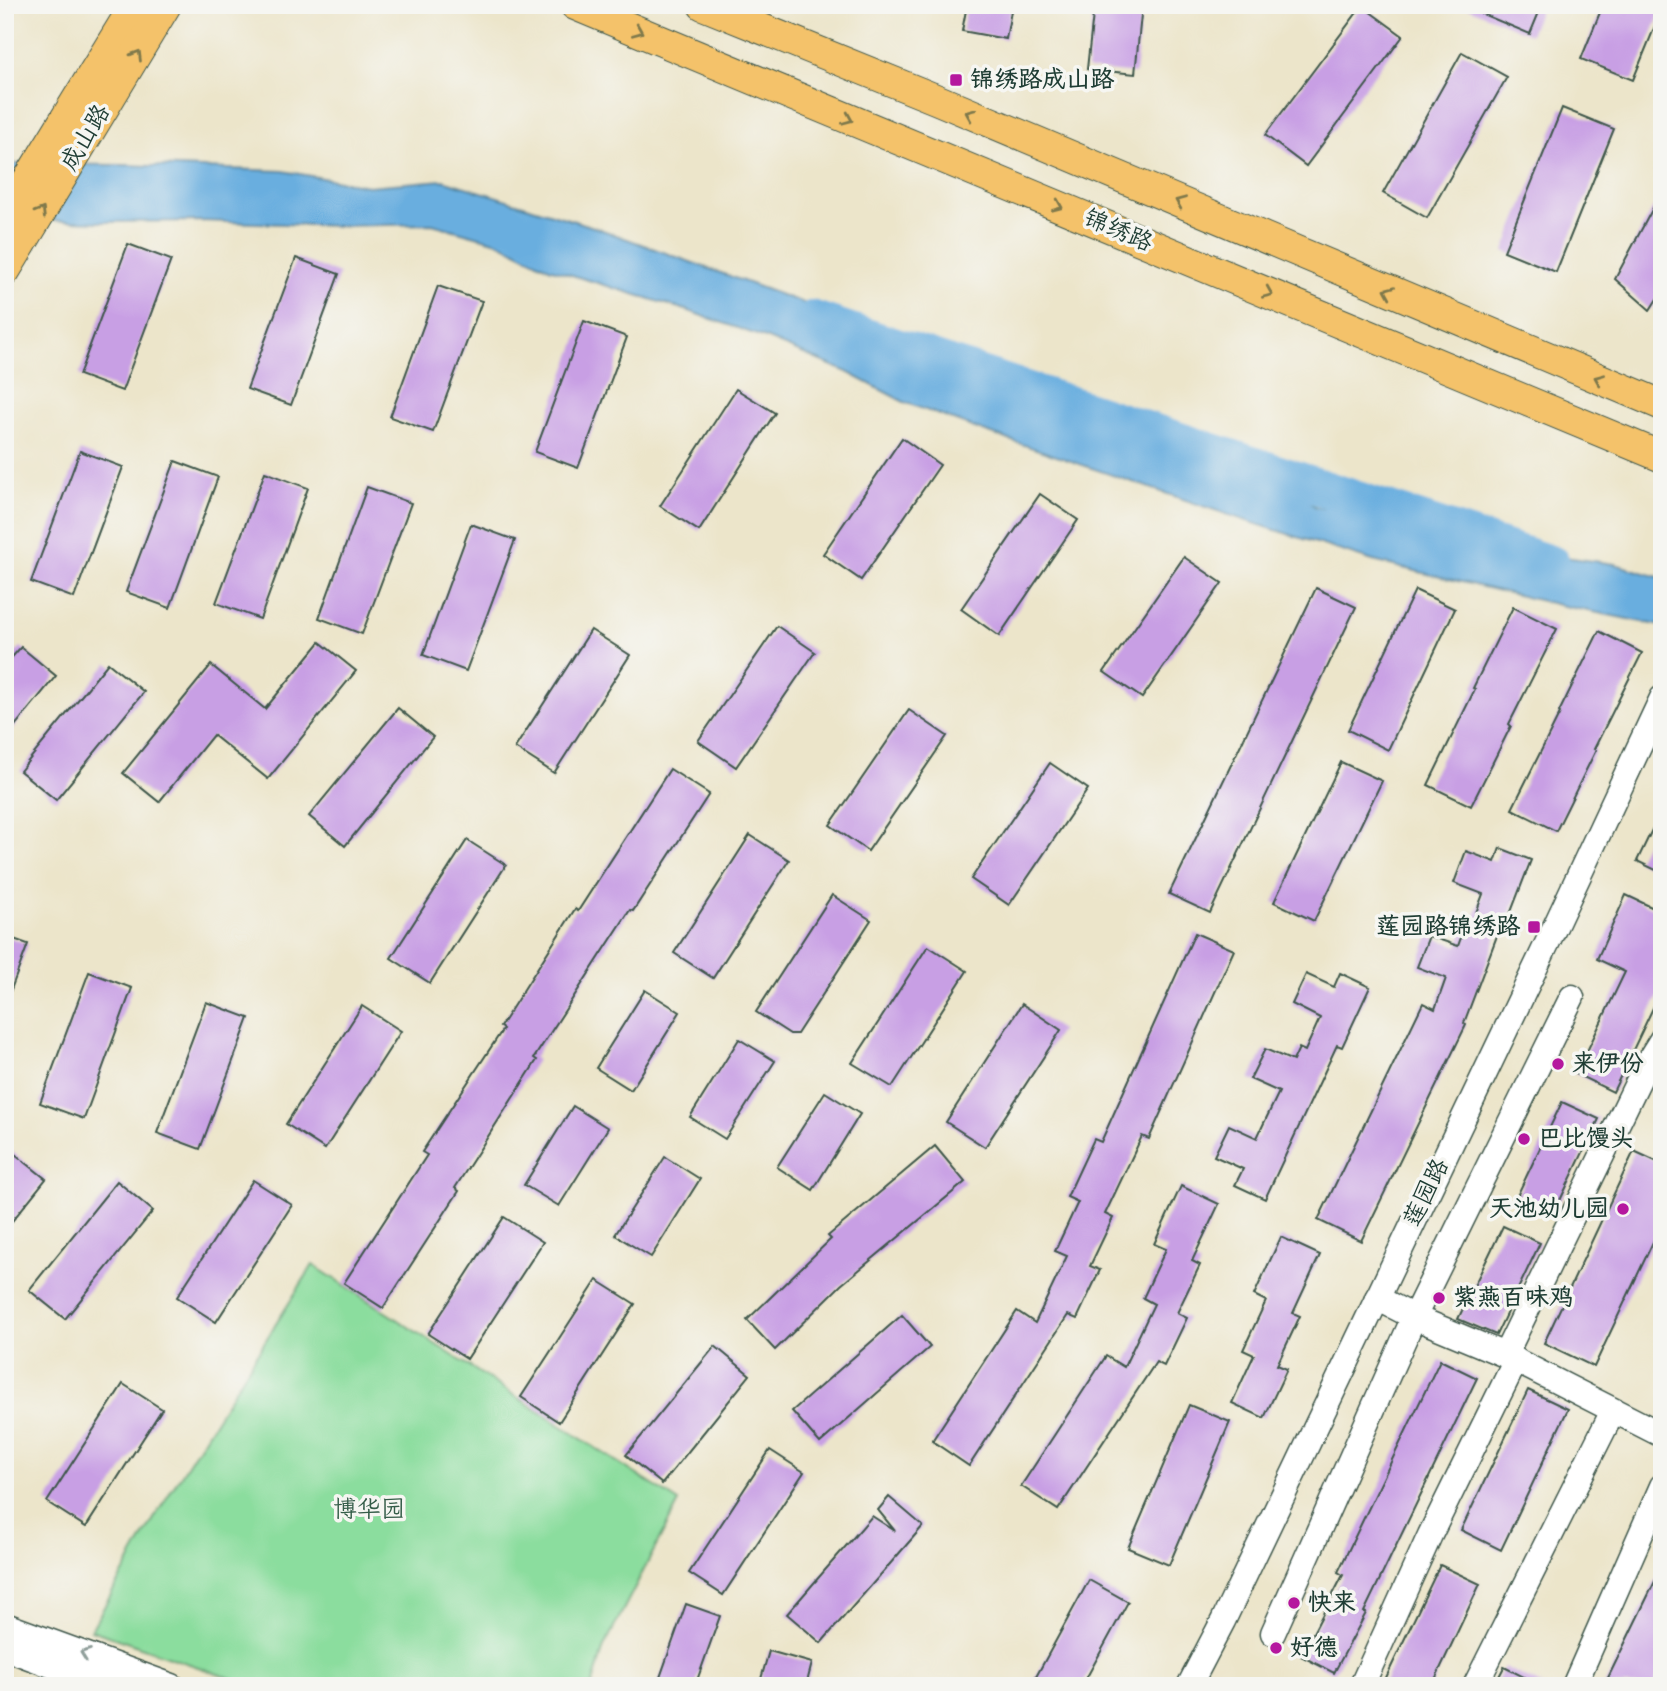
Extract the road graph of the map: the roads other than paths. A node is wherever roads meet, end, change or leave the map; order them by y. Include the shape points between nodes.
1 (135, 5) edge
2 (166, 5) edge
3 (575, 5) edge
4 (703, 5) edge
5 (94, 99) junction
6 (5, 217) edge
7 (5, 271) edge
8 (1662, 405) edge
9 (1662, 457) edge
10 (1662, 698) edge
11 (1572, 997) dead end
12 (1662, 1039) edge
13 (1377, 1298) junction
14 (1414, 1317) junction
15 (1511, 1358) junction
16 (1613, 1410) junction
17 (1662, 1435) edge
18 (1662, 1486) edge
19 (5, 1625) edge
20 (1273, 1633) dead end
21 (5, 1648) edge
22 (1362, 1685) edge
23 (107, 1686) edge
24 (172, 1686) edge
25 (1189, 1686) edge
26 (1475, 1686) edge
27 (1574, 1686) edge

1 - 5 main road, 成山路
5 -> 2 main road, 成山路
3 -> 9 main road, 锦绣路
8 -> 4 main road, 锦绣路
5 - 6 main road, 成山路
7 -> 5 main road, 成山路
10 - 13 street, 莲园路
11 - 14 street
12 - 15 street
13 - 14 street
13 - 25 street, 莲园路
14 - 15 street
14 - 20 street
15 - 16 street
15 - 22 street
16 - 17 street
16 - 26 street
18 - 27 street
24 -> 19 street
21 - 23 street

